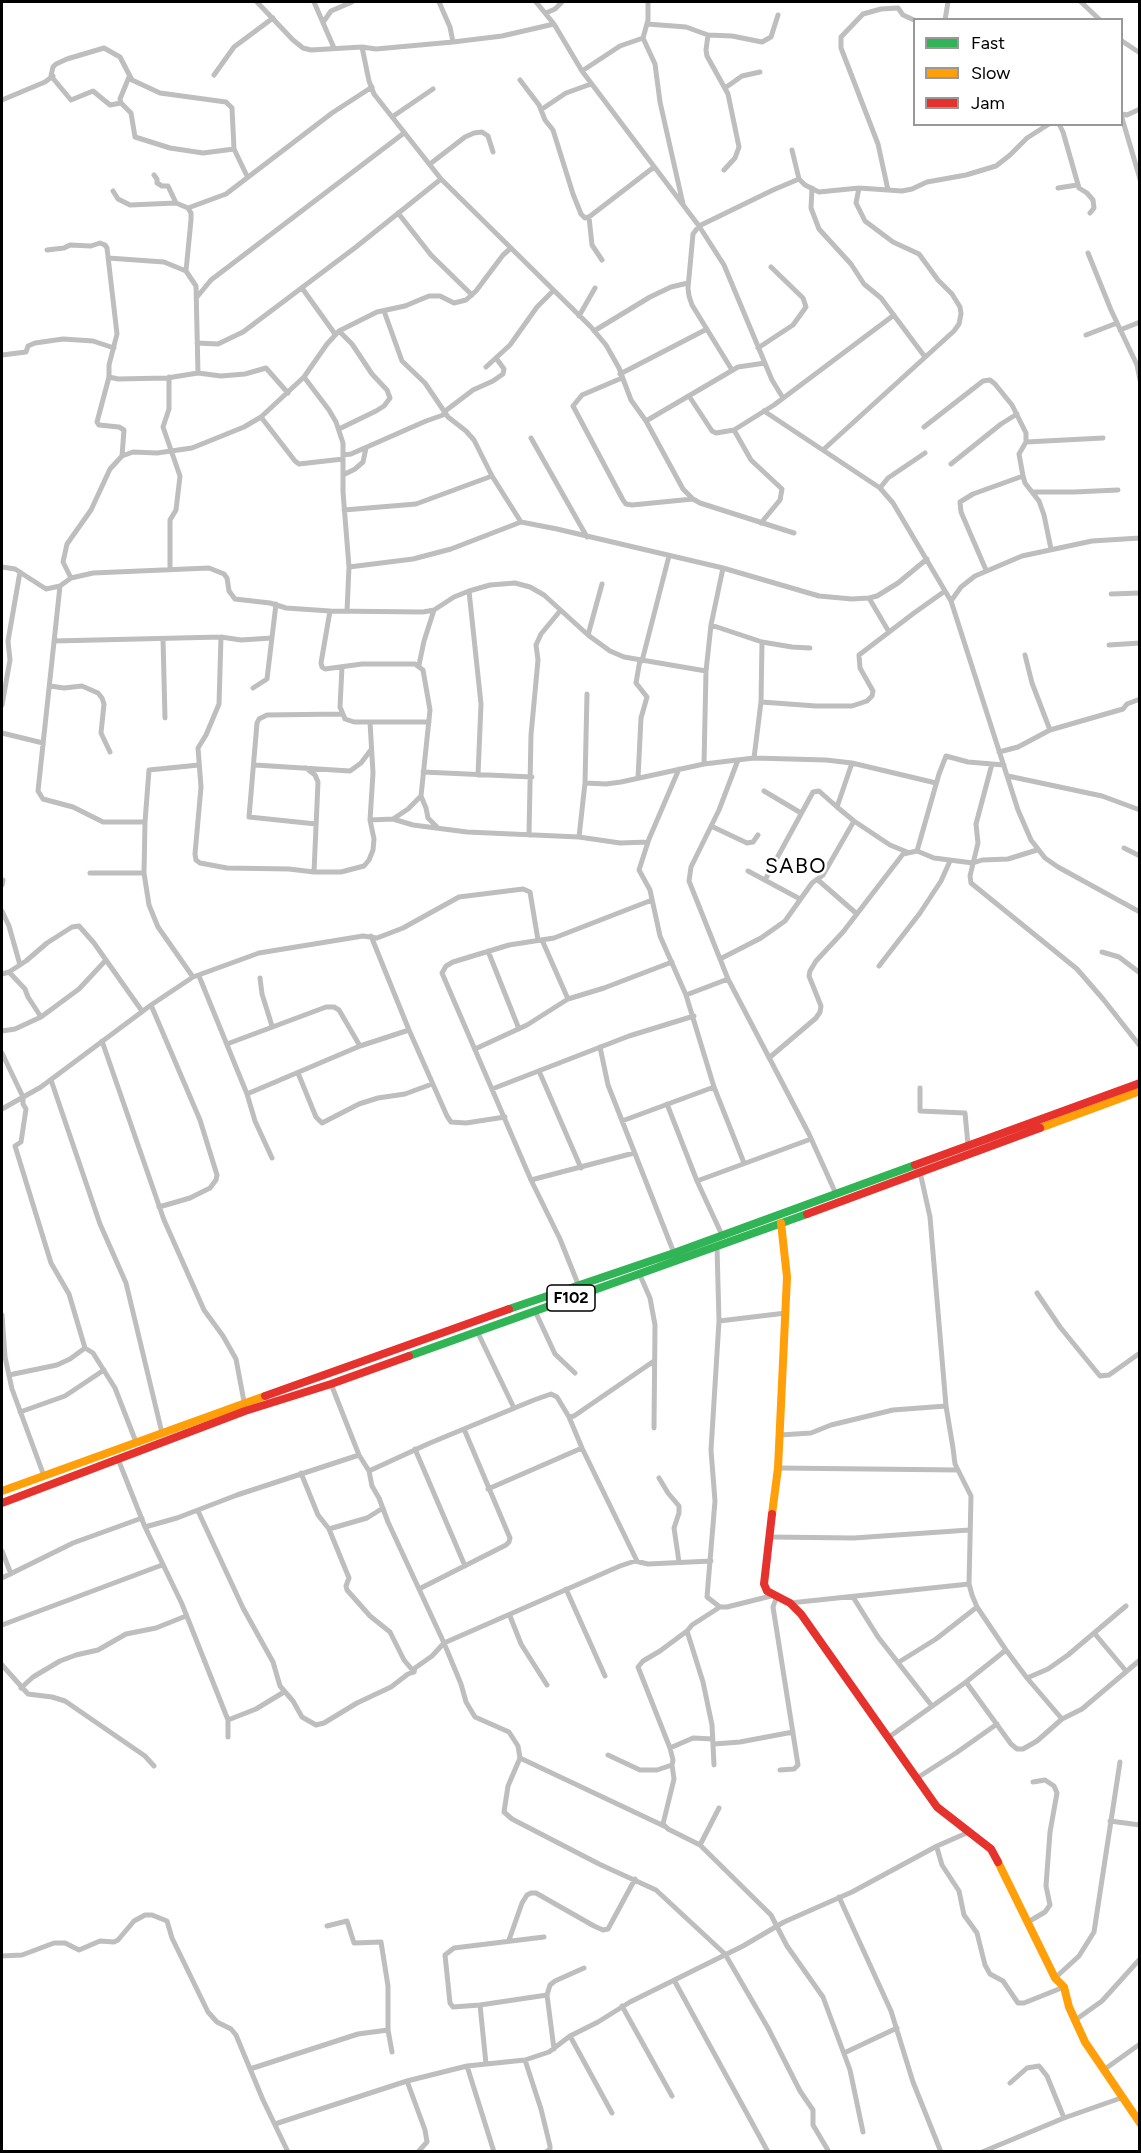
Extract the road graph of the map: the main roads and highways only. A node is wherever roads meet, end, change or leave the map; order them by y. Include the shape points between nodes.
1 (1140, 1083) edge
2 (1140, 1091) edge
3 (781, 1223) junction
4 (245, 1407) junction
5 (2, 1491) edge
6 (2, 1503) edge
7 (1140, 2123) edge

1 - 4 main road, F102
2 - 3 main road, F102
3 - 4 main road, F102 via 331,1384
3 - 7 main road via 786,1312 778,1468 764,1584 767,1591 801,1614 941,1812 991,1849 1055,1978 1064,1987 1074,2021
4 - 5 main road, F102
4 - 6 main road, F102

